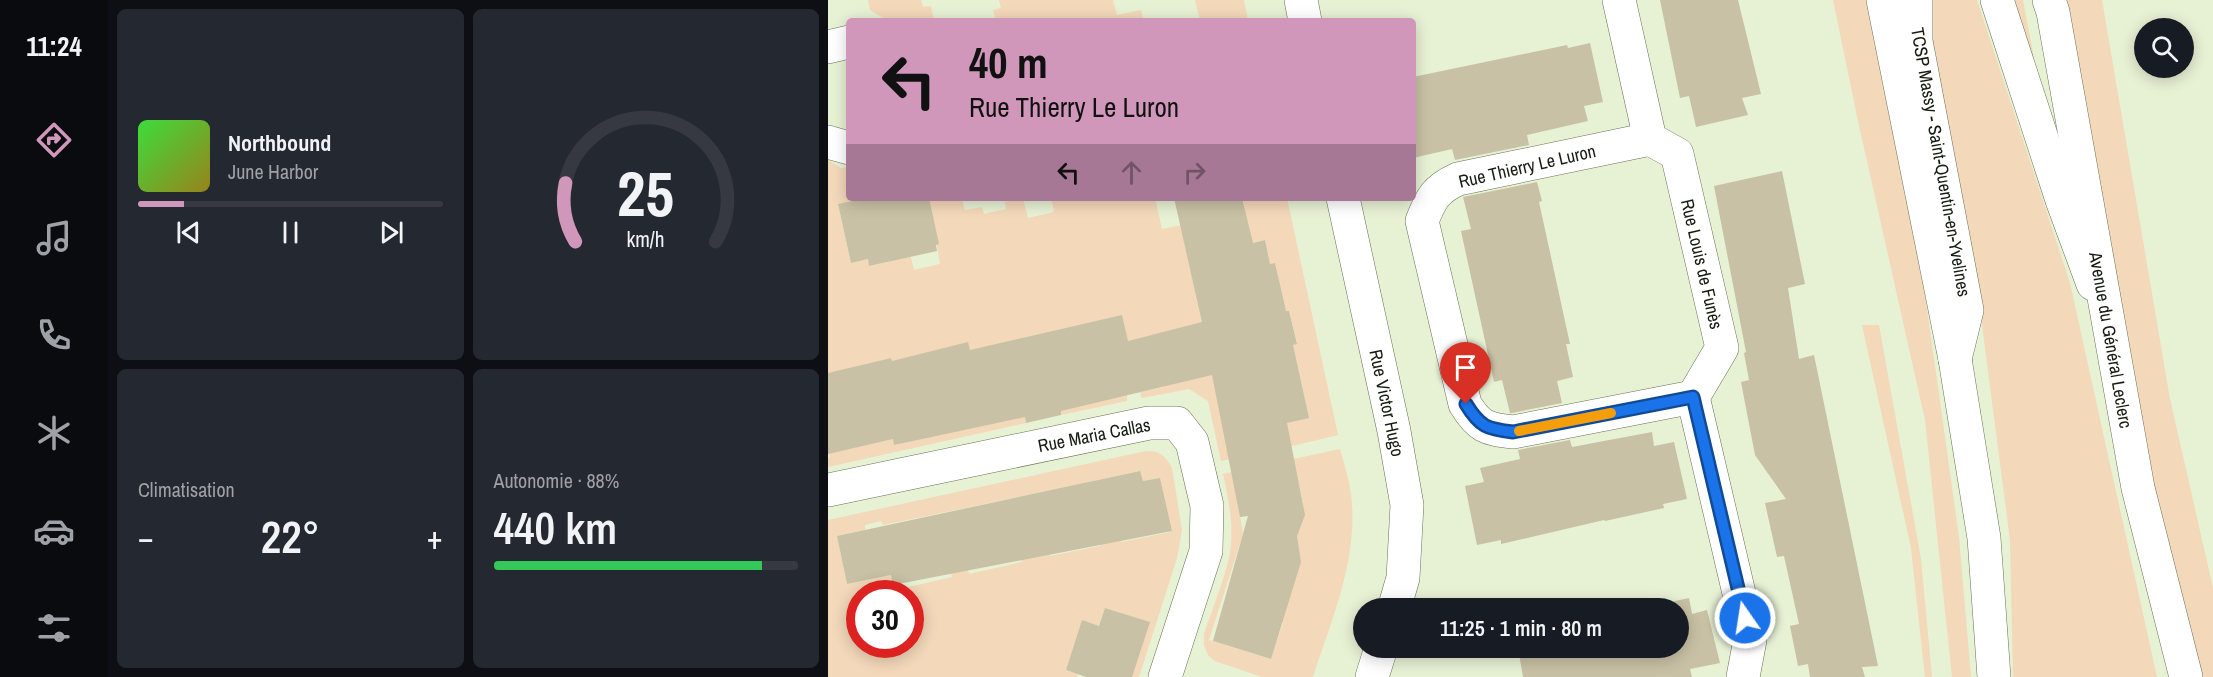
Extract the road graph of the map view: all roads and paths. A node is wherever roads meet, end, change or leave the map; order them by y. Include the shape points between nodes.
1 (1300, 0) edge
2 (1619, 0) edge
3 (1883, 0) edge
4 (1916, 0) edge
5 (1997, 0) edge
6 (2049, 0) edge
7 (1304, 18) edge
8 (846, 43) edge
9 (828, 47) edge
10 (1650, 138) junction
11 (828, 142) edge
12 (846, 147) edge
13 (1344, 201) edge
14 (2108, 325) junction
15 (1955, 359) junction
16 (1693, 397) junction
17 (828, 490) edge
18 (1397, 598) edge
19 (1378, 658) edge
20 (1174, 674) edge
21 (1372, 677) edge
22 (1743, 677) edge
23 (1995, 677) edge
24 (2186, 677) edge

1 - 7 street
2 - 10 street
3 - 15 street
4 - 15 street, TCSP Massy - Saint-Quentin-en-Yvelines via 1916,40 1967,310
5 - 14 street via 2062,200
6 - 14 street, Avenue du Général Leclerc
8 - 9 street
10 - 16 street, Rue Louis de Funès via 1677,154 1722,348
10 - 16 street, Rue Thierry Le Luron via 1458,179 1442,186 1422,221 1466,404 1475,421 1493,430 1513,432
11 - 12 street
13 - 18 street, Rue Victor Hugo via 1407,505 1403,578
14 - 24 street, Avenue du Général Leclerc via 2138,488
15 - 23 street via 1984,538
16 - 22 street via 1750,640
17 - 20 street, Rue Maria Callas via 1149,423 1177,423 1192,442 1207,506 1206,551
19 - 21 street

